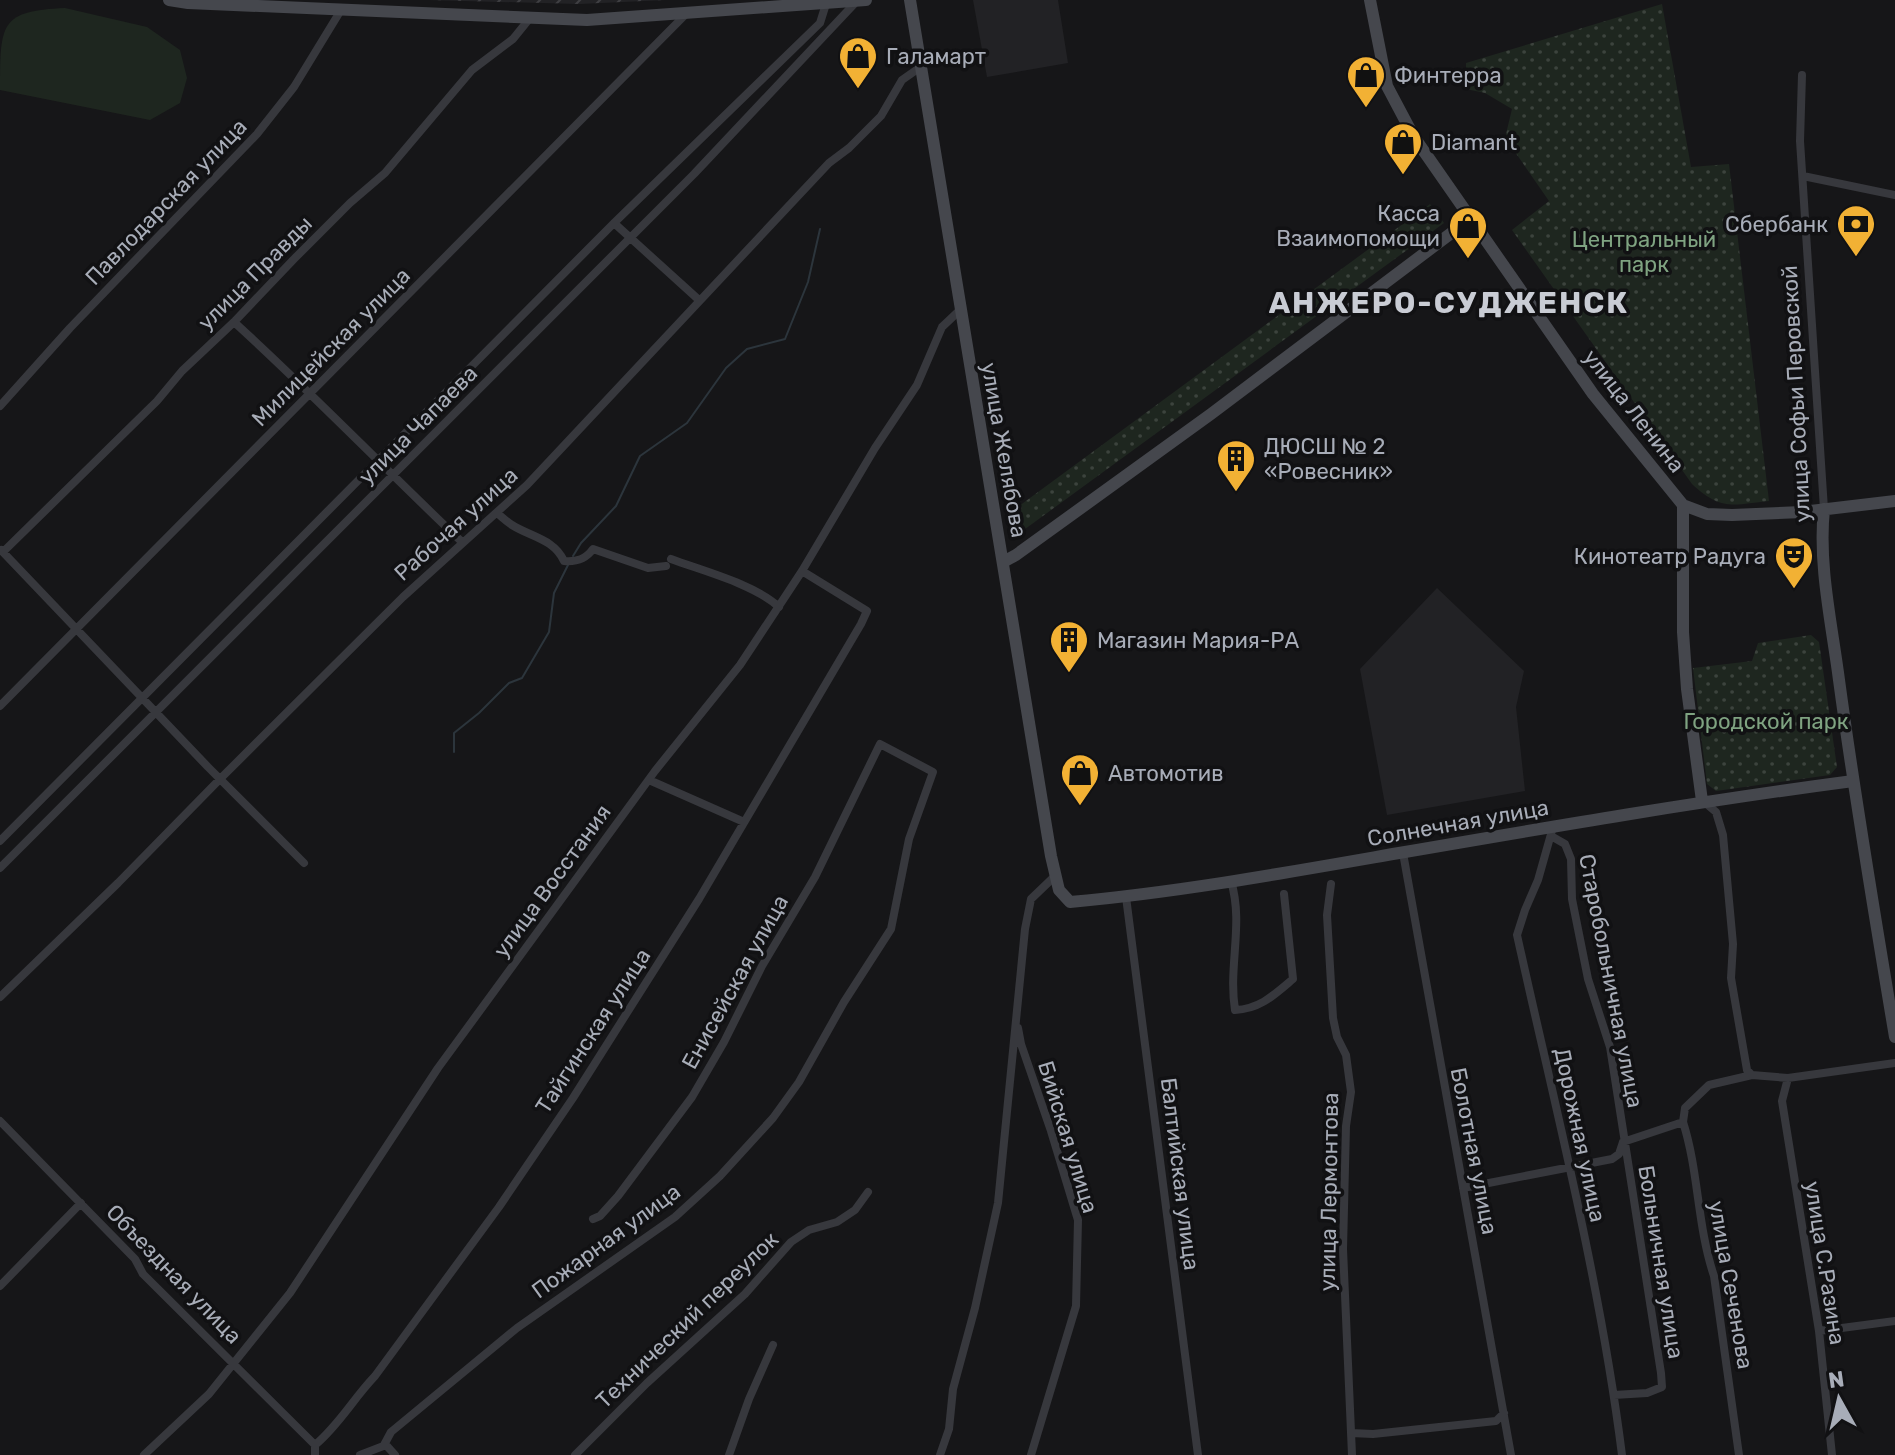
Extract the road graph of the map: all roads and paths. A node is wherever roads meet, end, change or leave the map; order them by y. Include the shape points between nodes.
1 (169, 0) edge
2 (699, 0) edge
3 (910, 0) edge
4 (1370, 0) edge
5 (861, 1) edge
6 (826, 4) junction
7 (341, 10) junction
8 (687, 13) junction
9 (530, 18) junction
10 (923, 66) junction
11 (1802, 75) dead end
12 (1803, 176) junction
13 (1895, 195) edge
14 (1470, 219) junction
15 (614, 223) junction
16 (631, 238) junction
17 (699, 300) junction
18 (960, 310) junction
19 (234, 322) junction
20 (312, 393) junction
21 (0, 406) edge
22 (378, 462) junction
23 (392, 476) junction
24 (1895, 501) edge
25 (1683, 505) junction
26 (1824, 509) junction
27 (497, 513) junction
28 (462, 542) junction
29 (1, 551) edge
30 (1003, 562) junction
31 (802, 571) junction
32 (779, 607) junction
33 (77, 628) junction
34 (143, 698) junction
35 (0, 706) edge
36 (156, 712) junction
37 (220, 779) junction
38 (649, 780) junction
39 (1853, 781) junction
40 (924, 799) joint
41 (1702, 801) junction
42 (744, 822) junction
43 (1552, 832) junction
44 (0, 841) edge
45 (1403, 853) junction
46 (304, 863) dead end
47 (0, 868) edge
48 (1055, 876) junction
49 (1231, 881) junction
50 (1331, 884) dead end
51 (1284, 894) dead end
52 (1126, 897) junction
53 (1070, 902) joint
54 (0, 997) edge
55 (1016, 1015) junction
56 (1895, 1037) edge
57 (1895, 1063) edge
58 (1752, 1075) junction
59 (1788, 1078) junction
60 (0, 1121) edge
61 (1683, 1122) junction
62 (1623, 1142) junction
63 (1570, 1168) junction
64 (1463, 1188) junction
65 (868, 1192) dead end
66 (81, 1203) junction
67 (593, 1219) dead end
68 (0, 1286) edge
69 (1895, 1321) edge
70 (1819, 1331) junction
71 (773, 1345) dead end
72 (234, 1363) junction
73 (1614, 1395) junction
74 (1504, 1413) junction
75 (1351, 1433) junction
76 (315, 1445) junction
77 (384, 1445) junction
78 (144, 1455) edge
79 (315, 1455) edge
80 (360, 1455) edge
81 (395, 1455) edge
82 (575, 1455) edge
83 (729, 1455) edge
84 (940, 1455) edge
85 (1031, 1455) edge
86 (1198, 1455) edge
87 (1352, 1455) edge
88 (1511, 1455) edge
89 (1622, 1455) edge
90 (1739, 1455) edge
91 (1832, 1455) edge

1 - 7 street
2 - 8 street
3 - 10 street, улица Желябова
4 - 14 street, улица Ленина via 1387,86 1414,137
5 - 6 street
5 - 16 street, улица Чапаева
6 - 8 street
6 - 15 street, улица Чапаева via 820,23
7 - 9 street
7 - 21 street, Павлодарская улица via 318,52 257,134
8 - 9 street
8 - 20 street, Милицейская улица
9 - 19 street, улица Правды via 513,39 472,70 385,173
10 - 17 street, Рабочая улица via 902,80 881,116
10 - 18 street, улица Желябова
11 - 12 street, улица Софьи Перовской
12 - 13 street
12 - 26 street, улица Софьи Перовской
14 - 25 street, улица Ленина via 1593,394
14 - 30 street
15 - 16 street
15 - 22 street, улица Чапаева
16 - 17 street
16 - 23 street, улица Чапаева
17 - 27 street, Рабочая улица
18 - 30 street, улица Желябова
18 - 31 street, улица Восстания via 942,327 917,385
19 - 20 street
19 - 29 street, улица Правды
20 - 22 street
20 - 33 street, Милицейская улица
22 - 23 street
22 - 34 street, улица Чапаева
23 - 28 street
23 - 36 street, улица Чапаева
24 - 26 street
25 - 26 street via 1707,514 1732,515
25 - 41 street, улица Ленина via 1683,632
26 - 39 street, улица Софьи Перовской via 1830,613
27 - 28 street, Рабочая улица
27 - 32 street via 559,551 564,561 574,562 593,549 648,568 668,562 730,581
28 - 37 street, Рабочая улица
29 - 33 street
30 - 48 street, улица Желябова
31 - 32 street, улица Восстания
31 - 42 street, Тайгинская улица via 867,611
32 - 38 street, улица Восстания
33 - 34 street
33 - 35 street, Милицейская улица
34 - 36 street
34 - 44 street, улица Чапаева
36 - 37 street
36 - 47 street, улица Чапаева
37 - 46 street
37 - 54 street, Рабочая улица
38 - 42 street
38 - 72 street, улица Восстания via 438,1068 290,1293
39 - 41 street, Солнечная улица
39 - 56 street, улица Софьи Перовской
40 - 67 street, Енисейская улица via 933,772 880,744 815,877 692,1097 618,1196
40 - 77 street, Пожарная улица via 909,839 891,929 773,1118 675,1217 517,1328 391,1432
41 - 43 street, Солнечная улица
41 - 58 street via 1716,812 1723,835 1731,978
42 - 76 street, Тайгинская улица via 499,1207 375,1376
43 - 45 street, Солнечная улица
43 - 62 street, Старобольничная улица via 1571,859 1572,899 1588,979 1610,1047
43 - 63 street, Дорожная улица via 1517,935
45 - 49 street, Солнечная улица
45 - 64 street, Болотная улица
48 - 53 street, улица Желябова
48 - 55 street, Бийская улица via 1031,899
49 - 51 street via 1237,923 1235,1010 1266,1001 1293,979
49 - 52 street, Солнечная улица
50 - 75 street, улица Лермонтова via 1327,915 1333,1018 1351,1092 1343,1249
52 - 53 street, Солнечная улица
52 - 86 street, Балтийская улица
55 - 84 street, Бийская улица via 998,1203
55 - 85 street, Бийская улица via 1078,1220 1076,1306
57 - 59 street
58 - 59 street
58 - 61 street via 1709,1085 1685,1108
59 - 70 street, улица С.Разина via 1782,1101
60 - 66 street, Объездная улица
61 - 62 street
61 - 90 street, улица Сеченова via 1714,1276
62 - 63 street via 1612,1159
62 - 73 street, Больничная улица via 1662,1387
63 - 64 street
63 - 73 street, Дорожная улица
64 - 74 street, Болотная улица
65 - 82 street, Технический переулок via 837,1222 791,1242 745,1294
66 - 68 street
66 - 72 street, Объездная улица via 143,1274
69 - 70 street
70 - 91 street, улица С.Разина
71 - 83 street
72 - 76 street, Объездная улица
72 - 78 street, улица Восстания
73 - 89 street, Дорожная улица
74 - 75 street via 1496,1421
74 - 88 street, Болотная улица
75 - 87 street, улица Лермонтова
76 - 79 street
77 - 80 street, Пожарная улица
77 - 81 street

